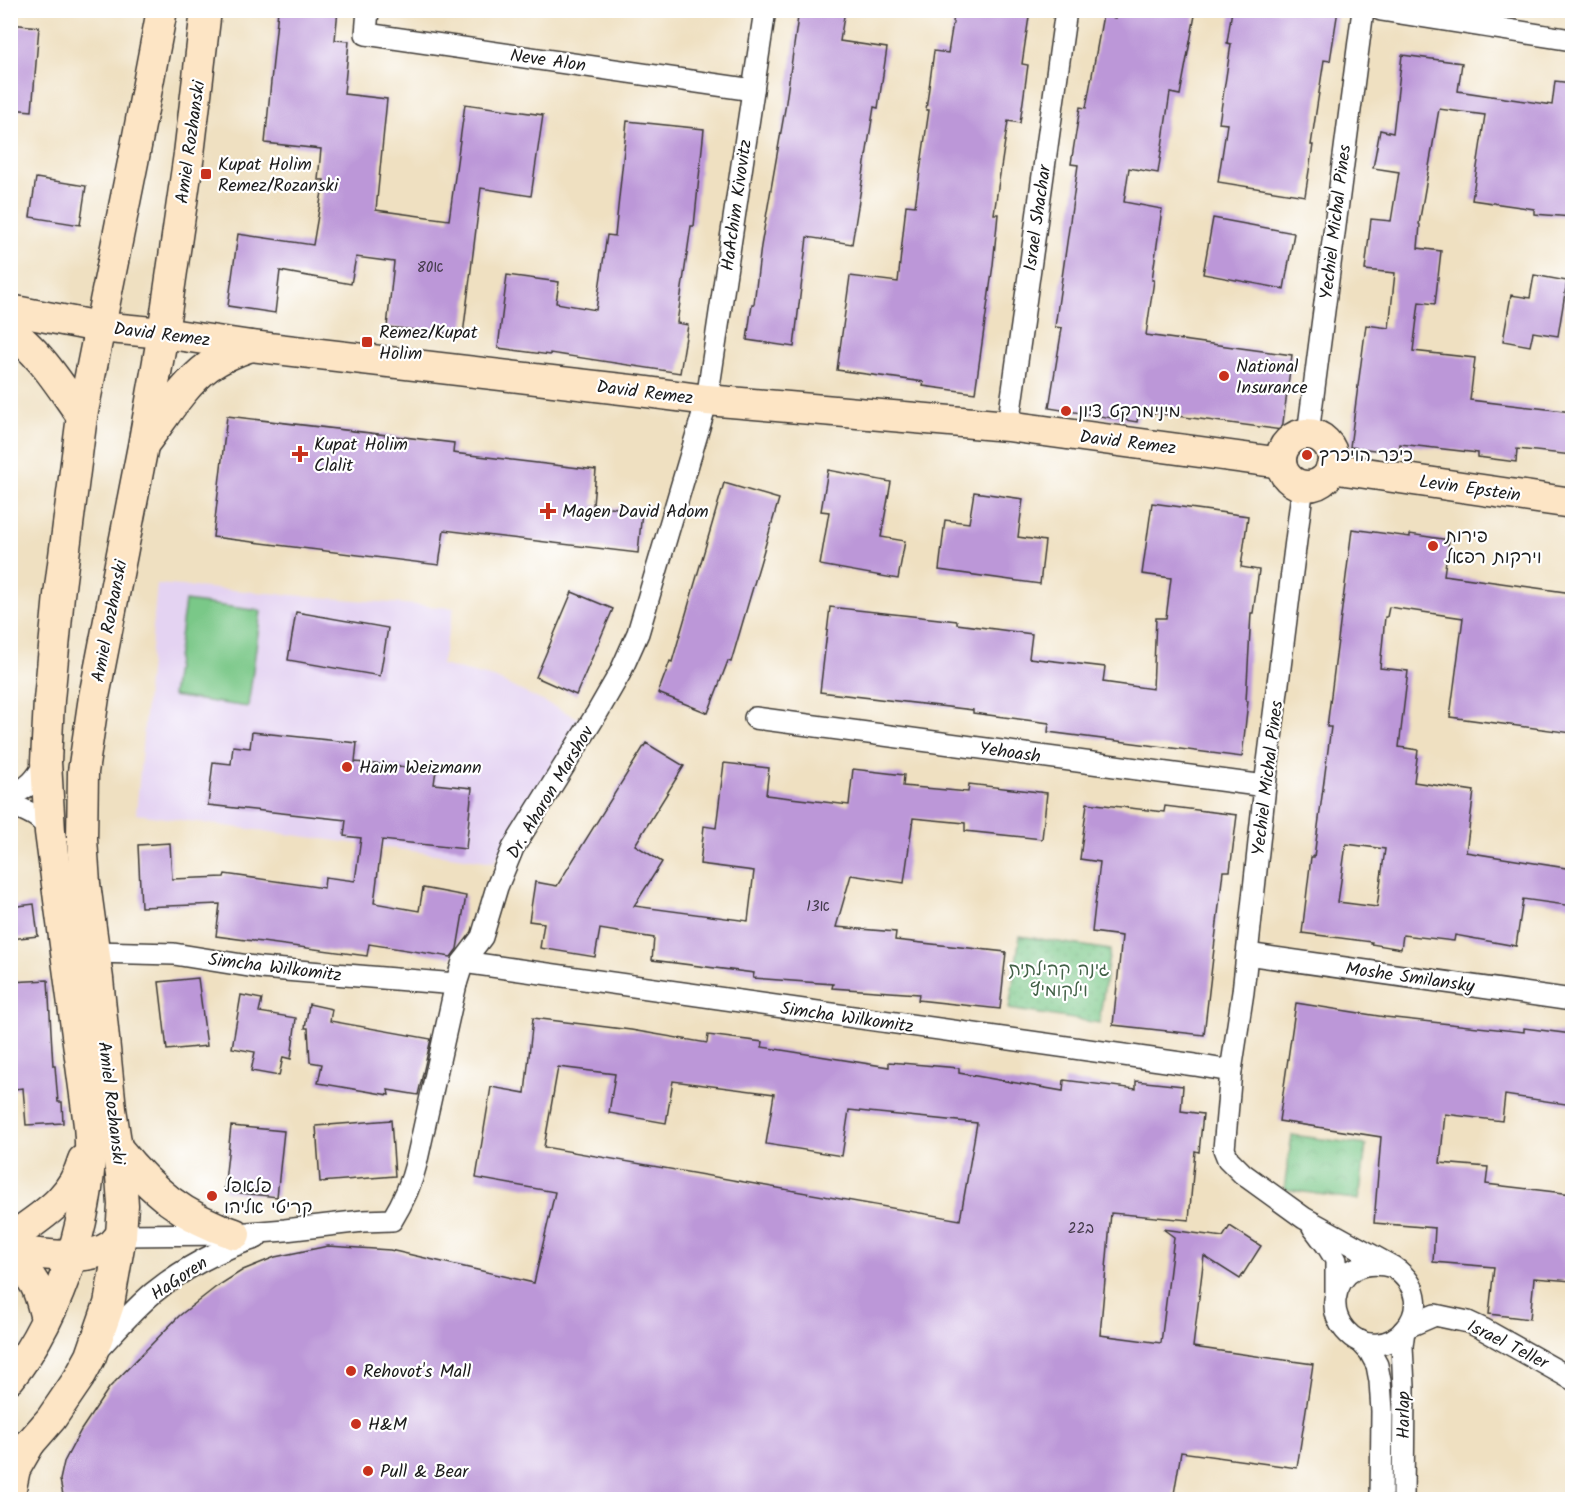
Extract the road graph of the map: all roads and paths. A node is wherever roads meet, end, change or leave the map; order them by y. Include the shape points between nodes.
1 (162, 10) edge
2 (206, 10) edge
3 (368, 10) edge
4 (765, 10) edge
5 (1066, 10) edge
6 (1363, 10) edge
7 (1381, 10) edge
8 (1572, 40) edge
9 (753, 90) junction
10 (10, 310) edge
11 (99, 327) junction
12 (10, 330) edge
13 (163, 333) junction
14 (251, 346) junction
15 (707, 400) junction
16 (82, 416) junction
17 (1008, 426) junction
18 (1308, 434) junction
19 (143, 446) junction
20 (1281, 463) junction
21 (1331, 468) junction
22 (1303, 485) junction
23 (1572, 503) edge
24 (755, 718) dead end
25 (46, 762) junction
26 (1265, 786) junction
27 (10, 795) edge
28 (10, 804) edge
29 (50, 832) junction
30 (94, 952) junction
31 (1247, 954) junction
32 (463, 962) junction
33 (456, 984) junction
34 (1572, 1000) edge
35 (1231, 1071) junction
36 (89, 1125) junction
37 (118, 1149) junction
38 (1304, 1218) junction
39 (392, 1220) joint
40 (285, 1230) junction
41 (121, 1234) junction
42 (235, 1234) junction
43 (12, 1244) edge
44 (75, 1244) junction
45 (1393, 1267) junction
46 (1336, 1293) junction
47 (46, 1319) junction
48 (1406, 1329) junction
49 (1360, 1341) junction
50 (91, 1356) junction
51 (10, 1378) edge
52 (1572, 1379) edge
53 (21, 1450) edge
54 (10, 1492) edge
55 (1381, 1500) edge
56 (1403, 1500) edge

1 - 11 street, Amiel Rozhanski
2 - 13 street, Amiel Rozhanski
3 - 9 street, Neve Alon via 366,34
4 - 9 street, HaAchim Kivovitz
5 - 17 street, Israel Shachar
6 - 18 street, Yechiel Michal Pines
7 - 8 street
9 - 15 street, HaAchim Kivovitz
10 - 11 street, David Remez
11 - 13 street, David Remez
11 - 16 street, Amiel Rozhanski
12 - 16 street via 34,351
13 - 14 street, David Remez
13 - 19 street, Amiel Rozhanski
14 - 15 street, David Remez
14 - 19 street via 229,354 197,375
15 - 17 street, David Remez
15 - 32 street, Dr. Aharon Marshov via 638,633 597,713 513,848 483,937
16 - 25 street, Amiel Rozhanski via 59,595
17 - 20 street, David Remez
18 - 20 street via 1285,445
18 - 21 street via 1328,445 1332,452
19 - 30 street, Amiel Rozhanski via 83,772 84,884
20 - 22 street via 1288,478
21 - 22 street via 1320,482
21 - 23 street, Levin Epstein
22 - 26 street, Yechiel Michal Pines
24 - 26 street, Yehoash
25 - 27 street via 35,780
25 - 29 street, Amiel Rozhanski
26 - 31 street, Yechiel Michal Pines
28 - 29 street via 41,819
29 - 36 street, Amiel Rozhanski
30 - 33 street, Simcha Wilkomitz via 174,954 261,968
30 - 37 street, Amiel Rozhanski
31 - 34 street, Moshe Smilansky
31 - 35 street, Yechiel Michal Pines
32 - 33 street, Dr. Aharon Marshov
32 - 35 street, Simcha Wilkomitz
33 - 39 street, Dr. Aharon Marshov via 411,1184
35 - 38 street via 1224,1140 1228,1159
36 - 43 street via 80,1172 73,1185
36 - 44 street, Amiel Rozhanski via 91,1160
37 - 41 street, Amiel Rozhanski via 123,1205
37 - 42 street via 147,1183 173,1204 204,1223
38 - 45 street
38 - 46 street via 1336,1260
39 - 40 street, HaGoren
40 - 42 street, HaGoren
40 - 50 street, HaGoren via 218,1253 164,1285
41 - 42 street, HaGoren
41 - 44 street, HaGoren
41 - 50 street, Amiel Rozhanski via 109,1304
43 - 44 street, HaGoren
43 - 47 street via 33,1280
44 - 47 street, Amiel Rozhanski
45 - 46 street via 1358,1267 1340,1282
45 - 48 street via 1411,1285 1415,1297 1415,1309
46 - 49 street via 1339,1321
47 - 51 street, Amiel Rozhanski
48 - 49 street via 1380,1344
48 - 52 street, Israel Teller via 1435,1315 1468,1322
48 - 56 street, Harlap via 1402,1346
49 - 55 street, Harlap via 1377,1365 1380,1382
50 - 53 street, Amiel Rozhanski via 51,1419
53 - 54 street, Amiel Rozhanski

